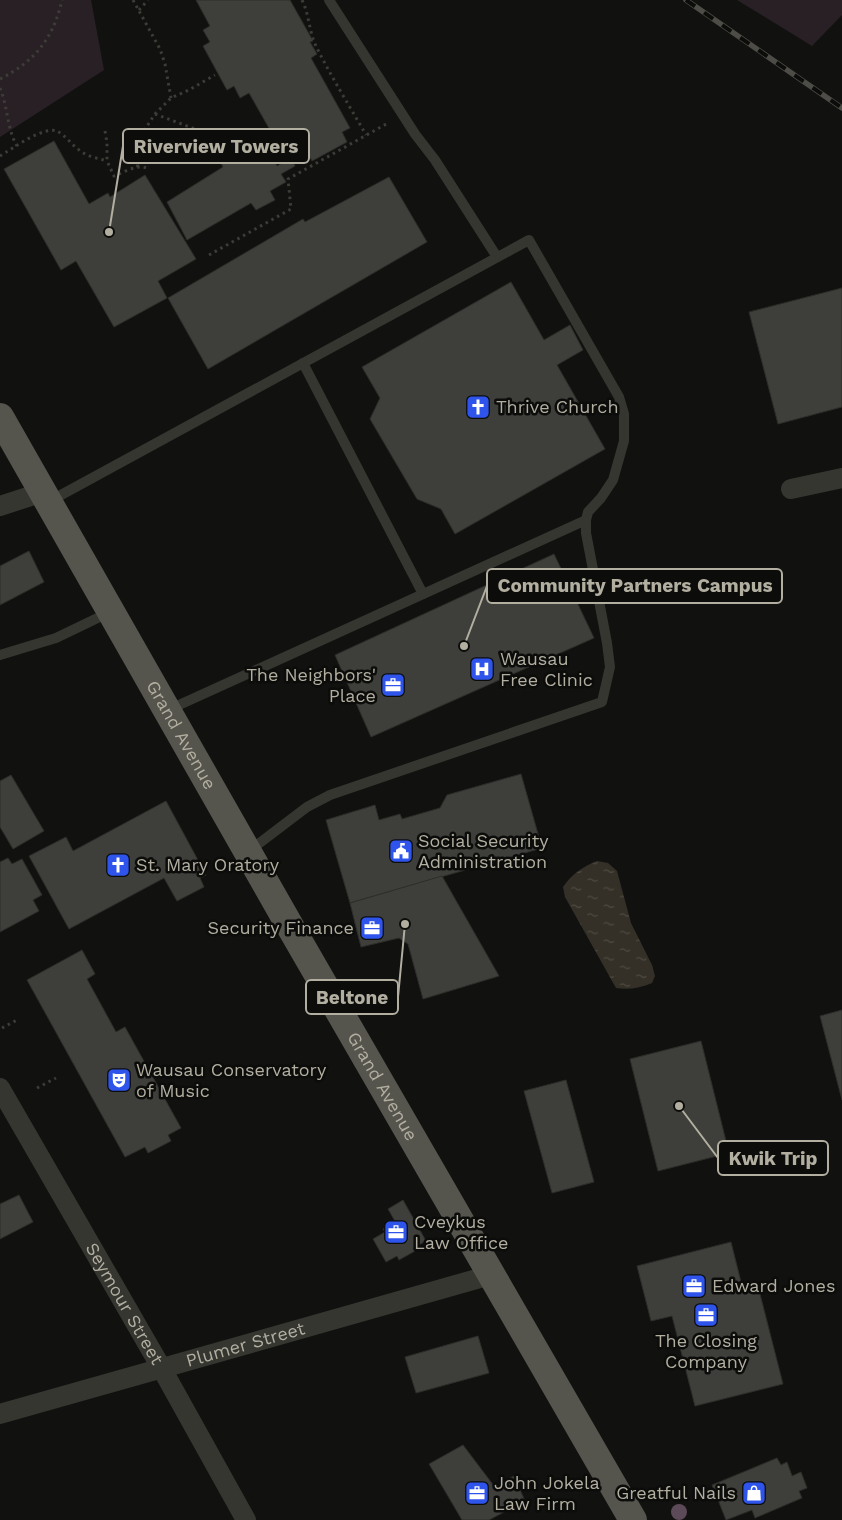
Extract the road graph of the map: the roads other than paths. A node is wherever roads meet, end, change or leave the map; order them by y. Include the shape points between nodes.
1 (329, 0) edge
2 (497, 257) junction
3 (304, 363) junction
4 (0, 417) edge
5 (842, 478) edge
6 (791, 489) dead end
7 (46, 496) junction
8 (0, 506) edge
9 (586, 520) junction
10 (423, 594) junction
11 (110, 612) junction
12 (0, 655) edge
13 (167, 710) junction
14 (248, 852) junction
15 (0, 1088) edge
16 (491, 1275) junction
17 (162, 1369) junction
18 (0, 1414) edge
19 (246, 1520) edge
20 (633, 1520) edge

1 - 2 lane
2 - 3 lane
2 - 9 lane via 529,240 619,397 624,414 624,441 613,480 588,512
3 - 7 lane
3 - 10 lane
4 - 7 main road, Grand Avenue
5 - 6 street
7 - 8 street
7 - 11 main road, Grand Avenue
9 - 10 lane
9 - 14 lane via 610,667 602,702 330,795 307,807
10 - 13 lane
11 - 12 lane via 56,638
11 - 13 main road, Grand Avenue
13 - 14 main road, Grand Avenue
14 - 16 main road, Grand Avenue
15 - 17 street, Seymour Street
16 - 17 street, Plumer Street
16 - 20 main road, Grand Avenue
17 - 18 street, Plumer Street
17 - 19 street, Seymour Street

